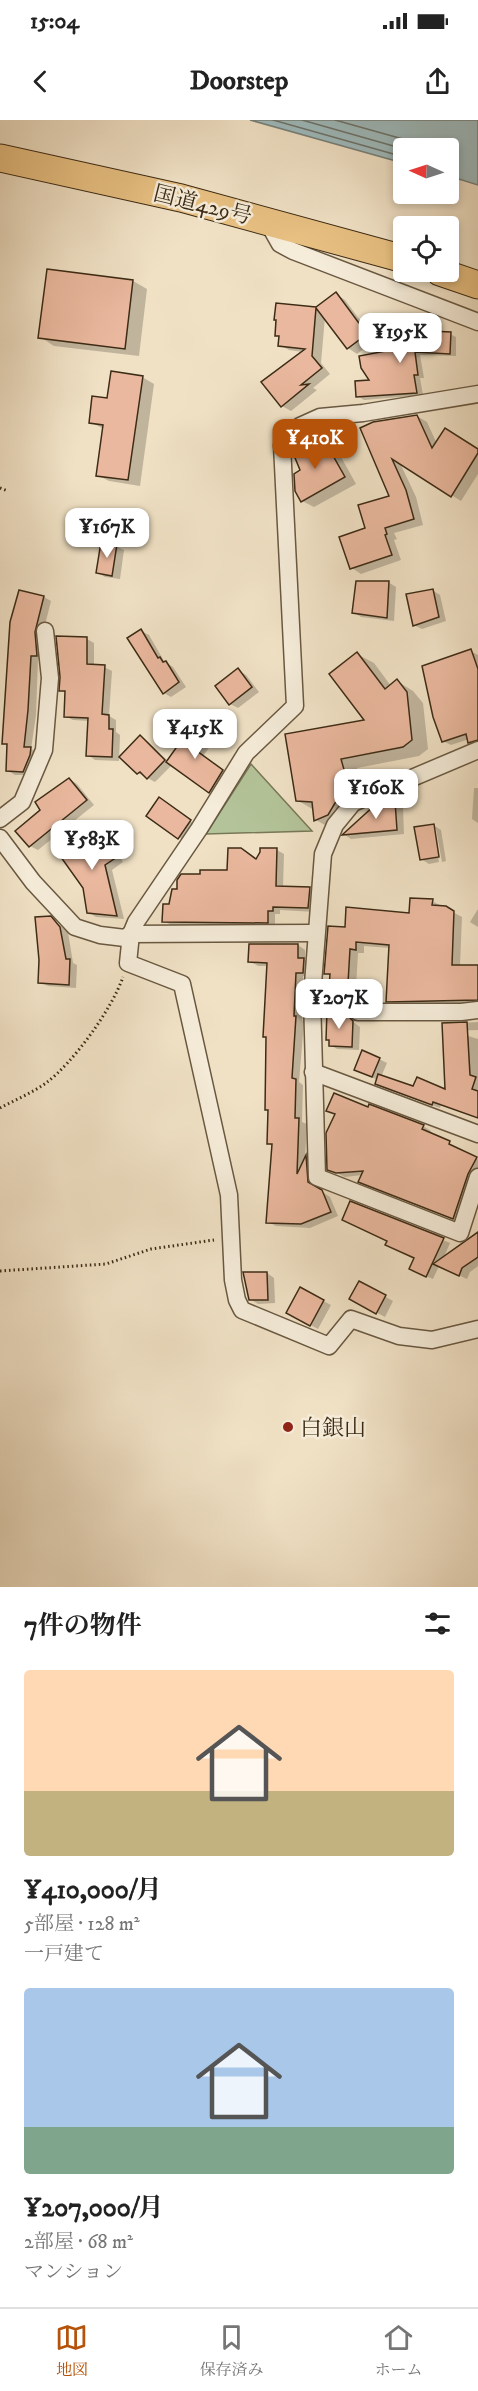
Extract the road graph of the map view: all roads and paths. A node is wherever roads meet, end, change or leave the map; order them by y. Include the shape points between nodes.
1 (0, 158) edge
2 (267, 220) junction
3 (393, 256) edge
4 (459, 278) edge
5 (478, 285) edge
6 (478, 322) edge
7 (478, 394) edge
8 (0, 488) edge
9 (8, 491) dead end
10 (45, 631) dead end
11 (478, 750) edge
12 (0, 819) edge
13 (0, 838) edge
14 (316, 933) junction
15 (131, 934) junction
16 (128, 963) junction
17 (312, 997) junction
18 (478, 1010) edge
19 (313, 1072) junction
20 (0, 1108) edge
21 (478, 1134) edge
22 (478, 1177) edge
23 (231, 1238) junction
24 (0, 1271) edge
25 (477, 1332) edge

1 - 2 highway, 国道429号
2 - 3 highway, 国道429号
2 - 6 street via 280,244 293,251
4 - 5 highway
7 - 15 street via 320,417 300,426 282,445 295,706 246,753
8 - 9 path
10 - 12 street via 50,678 44,750 22,802
11 - 14 street via 353,803 335,825 323,854
13 - 15 street via 33,882 75,927 100,935 125,938
14 - 15 street
14 - 17 street
15 - 16 street
16 - 20 path via 116,996 94,1030 64,1064 47,1082
16 - 23 street via 182,984 229,1195
17 - 18 street via 350,1002 358,1012
17 - 19 street
19 - 21 street
19 - 22 street via 317,1177 460,1233
23 - 24 path via 151,1249 106,1264
23 - 25 street via 232,1280 242,1310 329,1346 351,1319 399,1336 432,1340

